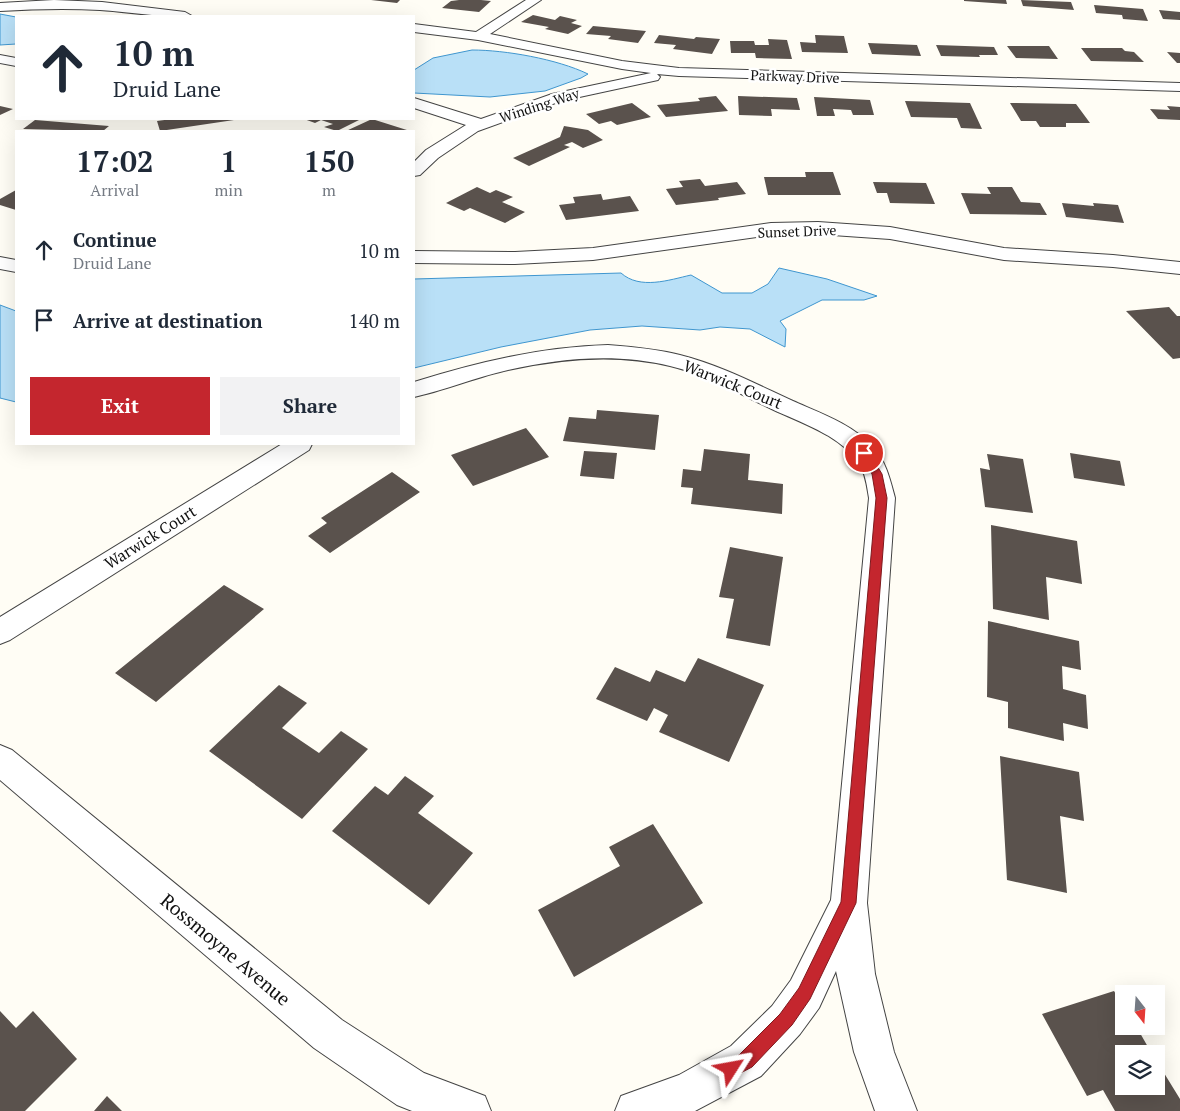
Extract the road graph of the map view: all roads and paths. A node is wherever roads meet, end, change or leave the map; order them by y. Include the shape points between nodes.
1 (535, 0) edge
2 (0, 7) edge
3 (177, 15) edge
4 (415, 28) edge
5 (478, 36) junction
6 (0, 59) edge
7 (15, 62) edge
8 (679, 72) junction
9 (1180, 87) edge
10 (415, 103) edge
11 (480, 124) junction
12 (415, 170) edge
13 (415, 257) edge
14 (0, 263) edge
15 (15, 266) edge
16 (1180, 268) edge
17 (415, 390) edge
18 (298, 445) edge
19 (0, 632) edge
20 (0, 760) edge
21 (849, 903) junction
22 (470, 1111) edge
23 (637, 1111) edge
24 (896, 1111) edge

1 - 5 street
2 - 3 street via 92,5
4 - 5 street, Parkway Drive
5 - 8 street, Parkway Drive via 622,65
6 - 7 street
8 - 9 street, Parkway Drive
8 - 11 street, Winding Way via 557,97
10 - 11 street
11 - 12 street, Winding Way via 432,154
13 - 16 street, Sunset Drive via 515,258 593,254 771,229 818,228 890,233 1004,254
14 - 15 street
17 - 21 street, Warwick Court via 466,373 530,359 580,353 644,355 712,372 820,422 864,453 877,474 882,498
18 - 19 street, Warwick Court
20 - 22 street, Rossmoyne Avenue via 328,1034 412,1090
21 - 23 street via 805,994 786,1020 746,1061 688,1093
21 - 24 street via 856,974 872,1042

